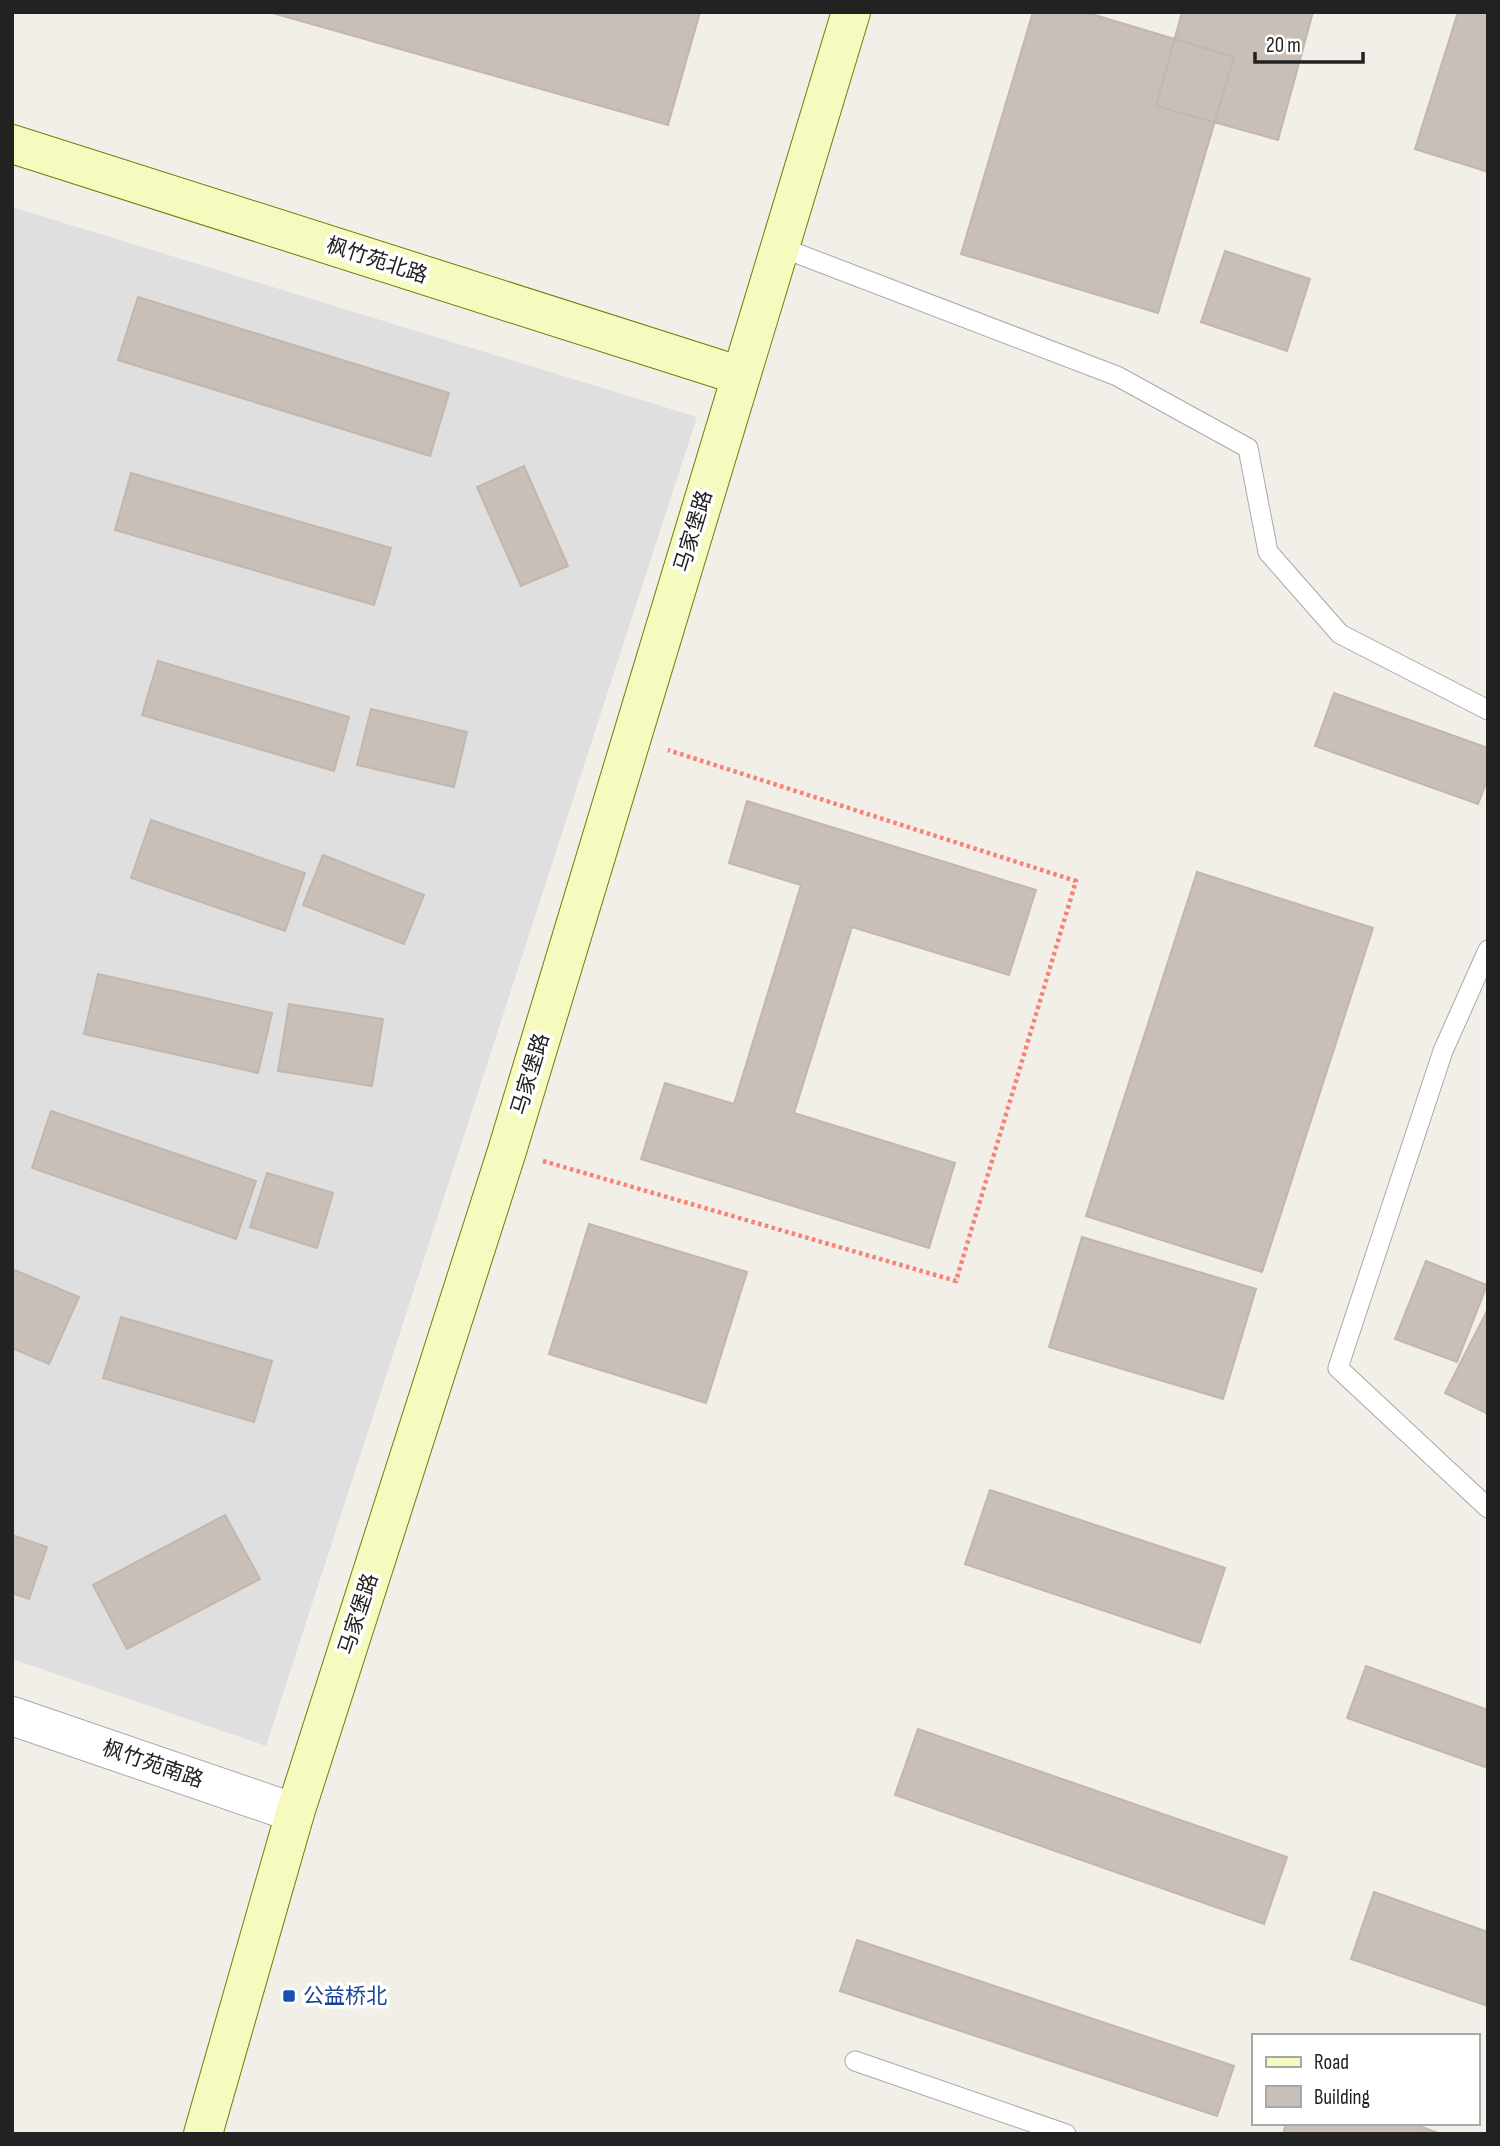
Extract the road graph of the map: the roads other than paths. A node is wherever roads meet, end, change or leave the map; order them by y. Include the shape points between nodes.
1 (851, 12) edge
2 (12, 144) edge
3 (780, 247) junction
4 (741, 376) junction
5 (1488, 710) edge
6 (1488, 950) edge
7 (1488, 1508) edge
8 (12, 1716) edge
9 (295, 1813) junction
10 (855, 2060) dead end
11 (203, 2134) edge
12 (1066, 2134) edge

1 - 3 main road, 马家堡路
2 - 4 main road, 枫竹苑北路
3 - 4 main road, 马家堡路
3 - 5 lane via 1117,376 1248,448 1268,552 1340,634
4 - 9 main road, 马家堡路 via 507,1151
6 - 7 lane via 1443,1051 1338,1368
8 - 9 street, 枫竹苑南路
9 - 11 main road, 马家堡路
10 - 12 lane

